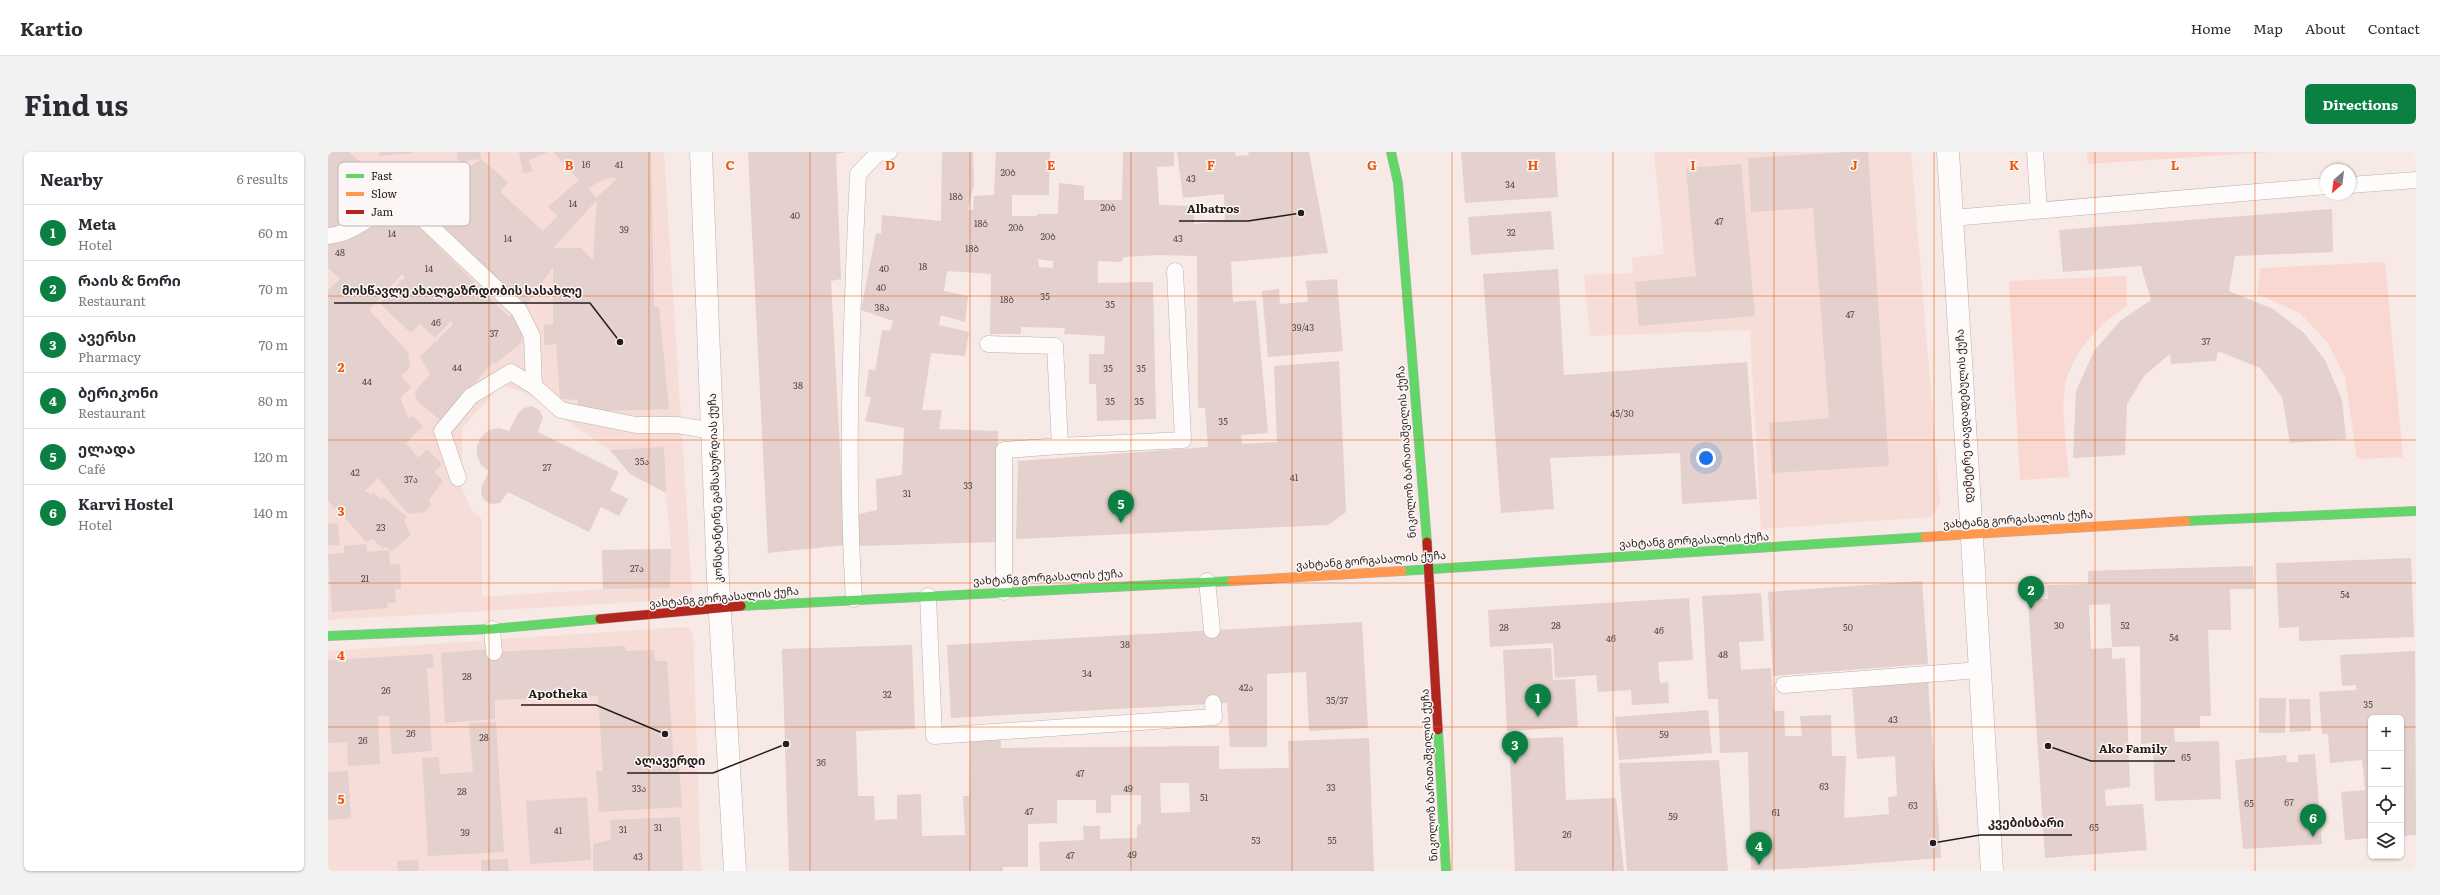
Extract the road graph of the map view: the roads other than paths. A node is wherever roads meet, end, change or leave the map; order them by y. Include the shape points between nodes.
1 (701, 152) edge
2 (889, 152) edge
3 (1391, 152) edge
4 (1948, 152) edge
5 (2035, 152) edge
6 (2416, 180) edge
7 (2356, 184) edge
8 (2320, 187) edge
9 (2039, 210) junction
10 (1952, 218) junction
11 (356, 226) edge
12 (430, 226) edge
13 (328, 236) edge
14 (1175, 271) dead end
15 (988, 344) dead end
16 (534, 386) junction
17 (713, 431) junction
18 (1060, 446) junction
19 (458, 478) dead end
20 (2416, 511) edge
21 (1973, 534) junction
22 (1428, 570) junction
23 (1207, 581) junction
24 (1004, 592) junction
25 (928, 596) junction
26 (854, 599) junction
27 (720, 609) junction
28 (492, 629) junction
29 (1212, 630) dead end
30 (328, 636) edge
31 (494, 652) dead end
32 (1980, 670) junction
33 (1784, 685) dead end
34 (1213, 703) dead end
35 (735, 871) edge
36 (1446, 871) edge
37 (1992, 871) edge

1 - 17 street, კონსტანტინე გამსახურდიას ქუჩა
2 - 26 lane via 878,153 858,174 852,327 851,544
3 - 22 street, ნიკოლოზ ბარათაშვილის ქუჩა via 1398,183
4 - 10 street, დემეტრე თავდადებულის ქუჩა
5 - 9 lane
6 - 7 lane
8 - 9 lane
9 - 10 lane
10 - 21 street, დემეტრე თავდადებულის ქუჩა
11 - 13 lane via 343,234
12 - 16 lane via 518,310 532,336
14 - 18 lane via 1183,440
15 - 18 lane via 1056,346
16 - 17 lane via 561,410 636,426 677,425
16 - 19 lane via 511,372 472,396 442,431
17 - 27 street, კონსტანტინე გამსახურდიას ქუჩა
18 - 24 lane via 1004,450
20 - 21 street, ვახტანგ გორგასალის ქუჩა via 2210,519
21 - 22 street, ვახტანგ გორგასალის ქუჩა
21 - 32 street, დემეტრე თავდადებულის ქუჩა
22 - 23 street, ვახტანგ გორგასალის ქუჩა
22 - 36 street, ნიკოლოზ ბარათაშვილის ქუჩა
23 - 24 street, ვახტანგ გორგასალის ქუჩა
23 - 29 lane
24 - 25 street, ვახტანგ გორგასალის ქუჩა
25 - 26 street, ვახტანგ გორგასალის ქუჩა
25 - 34 lane via 934,736 1214,717
26 - 27 street, ვახტანგ გორგასალის ქუჩა
27 - 28 street, ვახტანგ გორგასალის ქუჩა
27 - 35 street, კონსტანტინე გამსახურდიას ქუჩა
28 - 30 street, ვახტანგ გორგასალის ქუჩა
28 - 31 lane
32 - 33 lane
32 - 37 street, დემეტრე თავდადებულის ქუჩა

